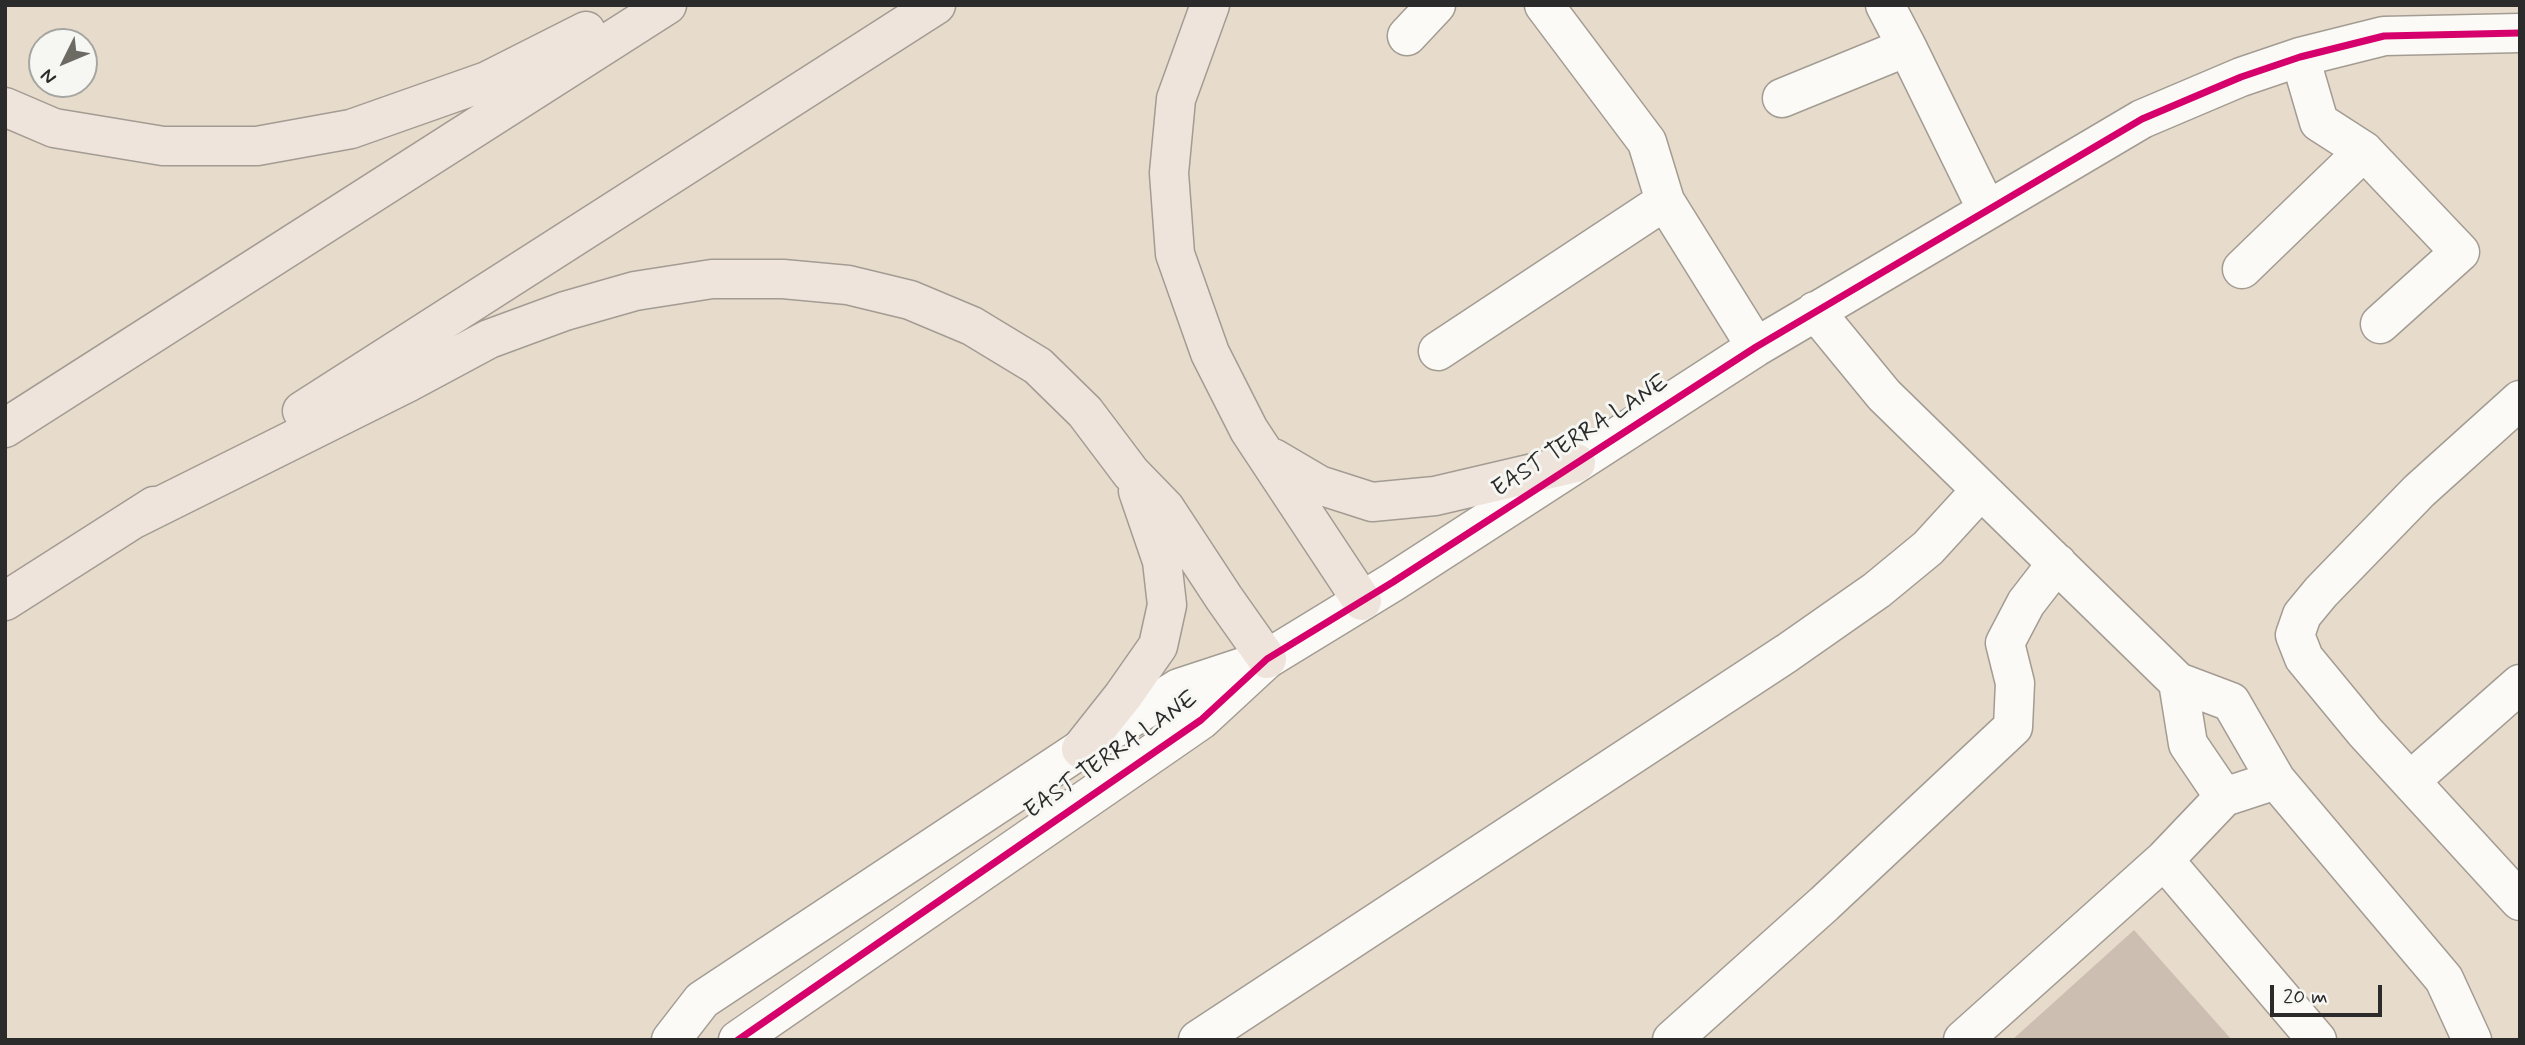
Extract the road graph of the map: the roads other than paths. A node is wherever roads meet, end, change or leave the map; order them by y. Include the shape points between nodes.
1 (638, 5) edge
2 (667, 5) edge
3 (936, 5) edge
4 (1210, 5) edge
5 (1436, 5) edge
6 (1544, 5) edge
7 (1885, 5) edge
8 (2520, 33) edge
9 (1406, 36) dead end
10 (1907, 47) junction
11 (2300, 57) junction
12 (1782, 98) dead end
13 (5, 107) edge
14 (2364, 151) junction
15 (1665, 201) junction
16 (1987, 210) junction
17 (2242, 269) dead end
18 (1815, 310) junction
19 (2380, 324) dead end
20 (1756, 347) junction
21 (1438, 351) dead end
22 (2520, 400) edge
23 (5, 428) edge
24 (1265, 454) junction
25 (1576, 463) junction
26 (1131, 473) junction
27 (1981, 490) junction
28 (134, 519) junction
29 (2057, 563) junction
30 (5, 601) edge
31 (1362, 601) junction
32 (1267, 659) junction
33 (2178, 682) junction
34 (2520, 684) edge
35 (1081, 749) junction
36 (2276, 780) junction
37 (2410, 781) junction
38 (2224, 797) junction
39 (2164, 860) junction
40 (2520, 901) edge
41 (671, 1040) edge
42 (738, 1040) edge
43 (1198, 1040) edge
44 (1672, 1040) edge
45 (1963, 1040) edge
46 (2317, 1040) edge
47 (2472, 1040) edge

1 - 13 main road via 487,81 351,130 257,146 163,146 54,128
2 - 23 main road
3 - 28 main road
4 - 24 main road via 1176,99 1169,173 1175,254 1210,353
5 - 9 street
6 - 15 street via 1647,142
7 - 10 street
8 - 11 street, EAST TERRA LANE via 2384,36
10 - 12 street
10 - 16 street
11 - 14 street via 2319,122
11 - 16 street, EAST TERRA LANE via 2142,119
14 - 17 street
14 - 19 street via 2460,251
15 - 20 street
15 - 21 street
16 - 18 street, EAST TERRA LANE
18 - 20 street, EAST TERRA LANE
18 - 27 street via 1884,395
20 - 25 street, EAST TERRA LANE
22 - 37 street via 2419,491 2321,592 2302,615 2295,635 2304,658
24 - 25 main road via 1319,485 1372,502 1435,496
24 - 31 main road
25 - 31 street, EAST TERRA LANE
26 - 28 main road via 1084,412 1038,366 972,326 910,300 848,285 712,279 635,291 489,339
26 - 32 main road via 1165,508
26 - 35 main road via 1161,561 1167,605 1158,646
27 - 29 street
27 - 43 street via 1927,548 1877,590
28 - 30 main road
29 - 33 street
29 - 44 street via 2026,603 2005,643 2015,683 2013,727
31 - 32 street, EAST TERRA LANE
32 - 35 street, EAST TERRA LANE via 1179,688
32 - 42 street, EAST TERRA LANE via 1201,720
33 - 36 street via 2231,702
33 - 38 street via 2189,744
34 - 37 street
35 - 41 street, EAST TERRA LANE via 702,1000
36 - 38 street
36 - 47 street via 2444,979
37 - 40 street
38 - 39 street
39 - 45 street
39 - 46 street

